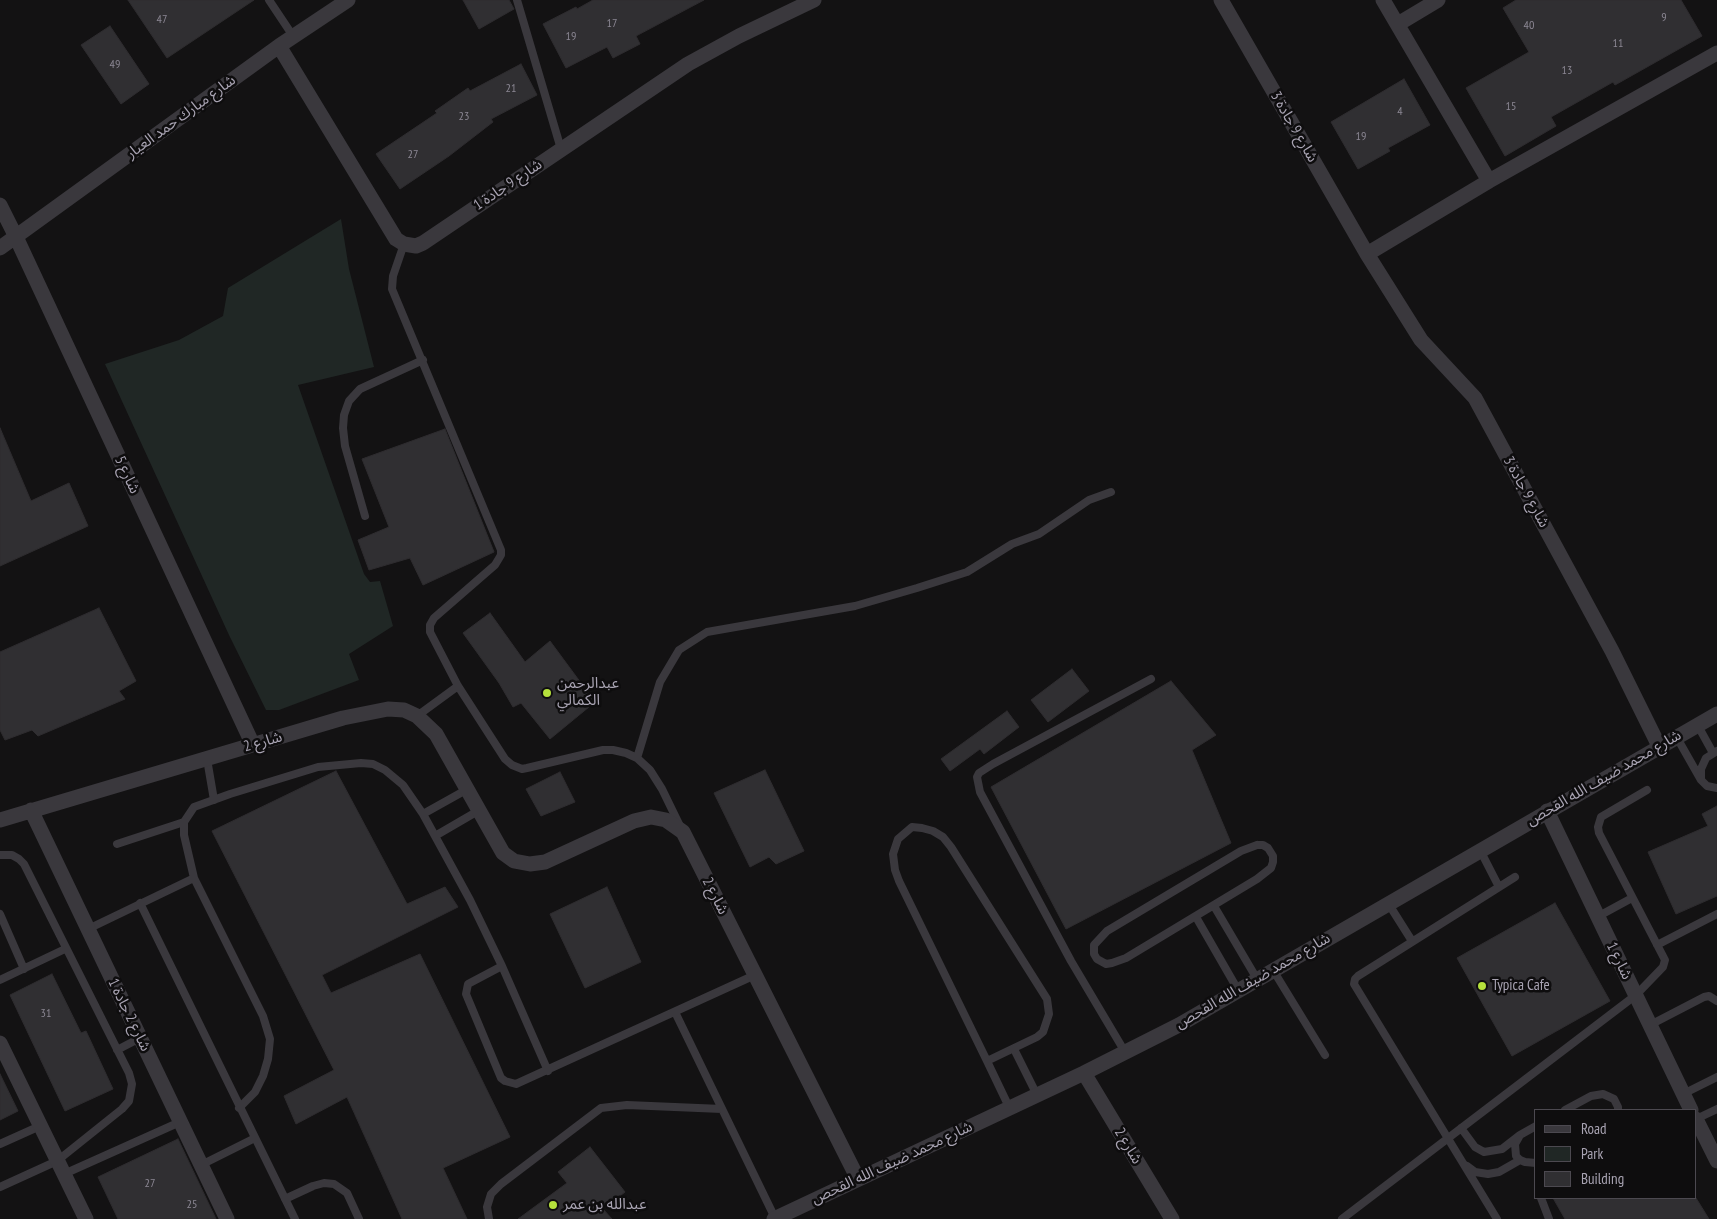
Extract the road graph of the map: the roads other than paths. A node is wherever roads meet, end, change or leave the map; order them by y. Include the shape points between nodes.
1 (269, 0) edge
2 (348, 0) edge
3 (517, 0) edge
4 (814, 0) edge
5 (1221, 0) edge
6 (1383, 0) edge
7 (1438, 0) edge
8 (1398, 24) junction
9 (293, 36) junction
10 (279, 46) junction
11 (1717, 53) edge
12 (562, 149) junction
13 (1489, 181) junction
14 (0, 205) edge
15 (16, 237) junction
16 (404, 244) junction
17 (0, 248) edge
18 (1367, 254) junction
19 (423, 360) junction
20 (1111, 492) dead end
21 (366, 516) dead end
22 (1150, 678) dead end
23 (458, 686) junction
24 (1717, 714) edge
25 (417, 716) junction
26 (1698, 724) junction
27 (1676, 736) junction
28 (253, 744) junction
29 (1659, 746) junction
30 (1715, 752) edge
31 (637, 758) junction
32 (207, 759) junction
33 (1701, 780) junction
34 (1717, 788) edge
35 (466, 790) junction
36 (1647, 790) dead end
37 (214, 800) junction
38 (31, 810) junction
39 (1547, 811) junction
40 (478, 812) junction
41 (423, 814) junction
42 (0, 820) edge
43 (184, 822) junction
44 (683, 832) junction
45 (435, 836) junction
46 (117, 844) dead end
47 (1480, 850) junction
48 (0, 855) edge
49 (1515, 877) dead end
50 (194, 878) junction
51 (1499, 887) junction
52 (1632, 898) junction
53 (140, 903) junction
54 (1388, 903) junction
55 (1214, 906) junction
56 (0, 914) edge
57 (1717, 914) edge
58 (1196, 917) junction
59 (1597, 917) junction
60 (88, 929) junction
61 (1412, 941) junction
62 (1656, 945) junction
63 (65, 949) junction
64 (502, 966) junction
65 (24, 969) junction
66 (1273, 970) junction
67 (755, 976) junction
68 (1257, 979) junction
69 (0, 980) edge
70 (1238, 990) junction
71 (1636, 995) junction
72 (1717, 1001) edge
73 (675, 1012) junction
74 (1650, 1024) junction
75 (140, 1038) junction
76 (0, 1043) edge
77 (1014, 1048) junction
78 (117, 1050) junction
79 (1125, 1052) junction
80 (1325, 1055) dead end
81 (987, 1061) junction
82 (548, 1070) junction
83 (1084, 1073) junction
84 (1717, 1077) edge
85 (1683, 1094) junction
86 (1037, 1095) junction
87 (1010, 1107) junction
88 (239, 1108) junction
89 (722, 1109) junction
90 (1567, 1109) edge
91 (1618, 1109) edge
92 (1690, 1109) edge
93 (1717, 1109) edge
94 (1697, 1119) edge
95 (1697, 1121) edge
96 (180, 1122) junction
97 (40, 1126) junction
98 (1534, 1127) edge
99 (1461, 1128) junction
100 (1520, 1135) junction
101 (255, 1138) junction
102 (1448, 1138) junction
103 (0, 1144) edge
104 (1520, 1160) junction
105 (1717, 1161) edge
106 (1534, 1163) edge
107 (1463, 1164) junction
108 (201, 1166) junction
109 (60, 1168) junction
110 (858, 1179) junction
111 (0, 1187) edge
112 (285, 1199) junction
113 (1541, 1199) edge
114 (82, 1218) edge
115 (227, 1219) edge
116 (295, 1219) edge
117 (359, 1219) edge
118 (489, 1219) edge
119 (774, 1219) edge
120 (1172, 1219) edge
121 (1342, 1219) edge
122 (1497, 1219) edge
123 (1549, 1219) edge

1 - 9 lane
2 - 9 street, شارع مبارك حمد العيار
3 - 12 lane
4 - 12 street, شارع 9 جادة 1 via 688,64
5 - 18 street, شارع 9 جادة 3
6 - 8 street
7 - 8 street
8 - 13 street
9 - 10 street, شارع مبارك حمد العيار
10 - 15 street, شارع مبارك حمد العيار
10 - 16 street via 396,239
11 - 13 street
12 - 16 street, شارع 9 جادة 1 via 423,243 416,246
13 - 18 street
14 - 15 street, شارع 5
15 - 17 street, شارع مبارك حمد العيار
15 - 28 street, شارع 5
16 - 19 lane via 392,289
18 - 29 street, شارع 9 جادة 3 via 1421,340 1474,398 1612,651
19 - 21 lane via 360,389 349,401 344,415 345,446
19 - 23 lane via 501,550 495,565 430,625 430,632
20 - 31 lane via 1089,500 1040,534 1012,544 967,572 854,606 707,632 679,650 660,682
22 - 79 lane via 994,764 977,777 980,792 1030,885
23 - 25 lane
23 - 31 lane via 505,759 517,768 603,750
24 - 26 street, شارع محمد ضيف الله القحص
25 - 28 street, شارع 2 via 404,710 388,709 343,718
25 - 35 street, شارع 2 via 436,734
26 - 27 street, شارع محمد ضيف الله القحص
26 - 30 lane
27 - 29 street, شارع محمد ضيف الله القحص
27 - 33 lane
28 - 32 street, شارع 2
29 - 39 street, شارع محمد ضيف الله القحص
30 - 33 lane via 1703,763
31 - 44 lane via 662,788
32 - 37 lane
32 - 38 street, شارع 2
33 - 34 lane via 1707,786
35 - 40 street, شارع 2
35 - 41 lane
36 - 52 lane via 1601,817 1598,827
37 - 41 lane via 318,767 361,763 385,770 403,785
37 - 43 lane via 194,807
38 - 42 street, شارع 2
38 - 60 street, شارع 2 جادة 1
39 - 47 street, شارع محمد ضيف الله القحص
39 - 59 street, شارع 1
40 - 44 street, شارع 2 via 503,853 530,864 545,862 634,821 651,817 666,820
40 - 45 lane
41 - 45 lane
43 - 46 lane
43 - 50 lane
44 - 67 street, شارع 2
45 - 64 lane
47 - 51 lane
47 - 54 street, شارع محمد ضيف الله القحص
48 - 63 lane via 12,855 24,864
49 - 51 lane
50 - 53 lane
50 - 88 lane via 263,1016 270,1039 263,1076 255,1092
51 - 61 lane
52 - 59 lane
52 - 62 lane
53 - 60 lane
53 - 88 lane
54 - 61 lane
54 - 66 street, شارع محمد ضيف الله القحص
55 - 58 lane
55 - 58 lane via 1271,868 1273,856 1268,848 1257,845 1240,851 1107,931 1094,945 1094,954 1106,964 1118,961
55 - 68 lane
56 - 65 lane
57 - 62 lane
58 - 70 lane
59 - 71 street, شارع 1
60 - 75 street, شارع 2 جادة 1
61 - 102 lane via 1358,976 1354,984
62 - 71 lane via 1664,967
63 - 65 lane
63 - 78 lane
64 - 82 lane
64 - 82 lane via 473,980 466,989 502,1078 516,1084
65 - 69 lane
66 - 68 street, شارع محمد ضيف الله القحص
66 - 80 lane
67 - 73 lane
67 - 110 street, شارع 2
68 - 70 street, شارع محمد ضيف الله القحص
70 - 79 street, شارع محمد ضيف الله القحص
71 - 74 street, شارع 1
71 - 99 lane
72 - 74 lane via 1704,997
73 - 82 lane
73 - 89 lane
74 - 85 street, شارع 1
75 - 78 lane
75 - 96 street, شارع 2 جادة 1
76 - 97 street
77 - 81 lane
77 - 81 lane via 1043,1032 1049,1014 1047,1000 952,847 932,831 912,827 898,839 893,854 895,870
77 - 86 lane
78 - 109 lane via 132,1084 129,1101
79 - 83 street, شارع محمد ضيف الله القحص
81 - 87 lane
83 - 86 street, شارع محمد ضيف الله القحص
83 - 120 street, شارع 2
84 - 85 lane
85 - 92 street, شارع 1
86 - 87 street, شارع محمد ضيف الله القحص
87 - 110 street, شارع محمد ضيف الله القحص
88 - 101 lane
89 - 118 lane via 627,1105 601,1108 501,1184 491,1194 487,1207
89 - 119 lane
90 - 91 lane via 1591,1096 1603,1094 1614,1099
93 - 94 lane
95 - 105 street
96 - 108 street, شارع 2 جادة 1
96 - 109 lane
97 - 103 lane
97 - 109 street
98 - 100 lane
99 - 100 lane via 1475,1147 1484,1152 1502,1149
99 - 102 lane
100 - 104 lane via 1515,1144
101 - 108 lane
101 - 112 lane
102 - 107 lane
102 - 121 lane
104 - 106 lane
104 - 107 lane via 1499,1172 1488,1174 1474,1172
107 - 122 lane
108 - 115 street, شارع 2 جادة 1
109 - 111 lane
109 - 114 street
110 - 119 street, شارع محمد ضيف الله القحص
112 - 116 lane
112 - 117 lane via 313,1186 334,1184 347,1193
113 - 123 lane

